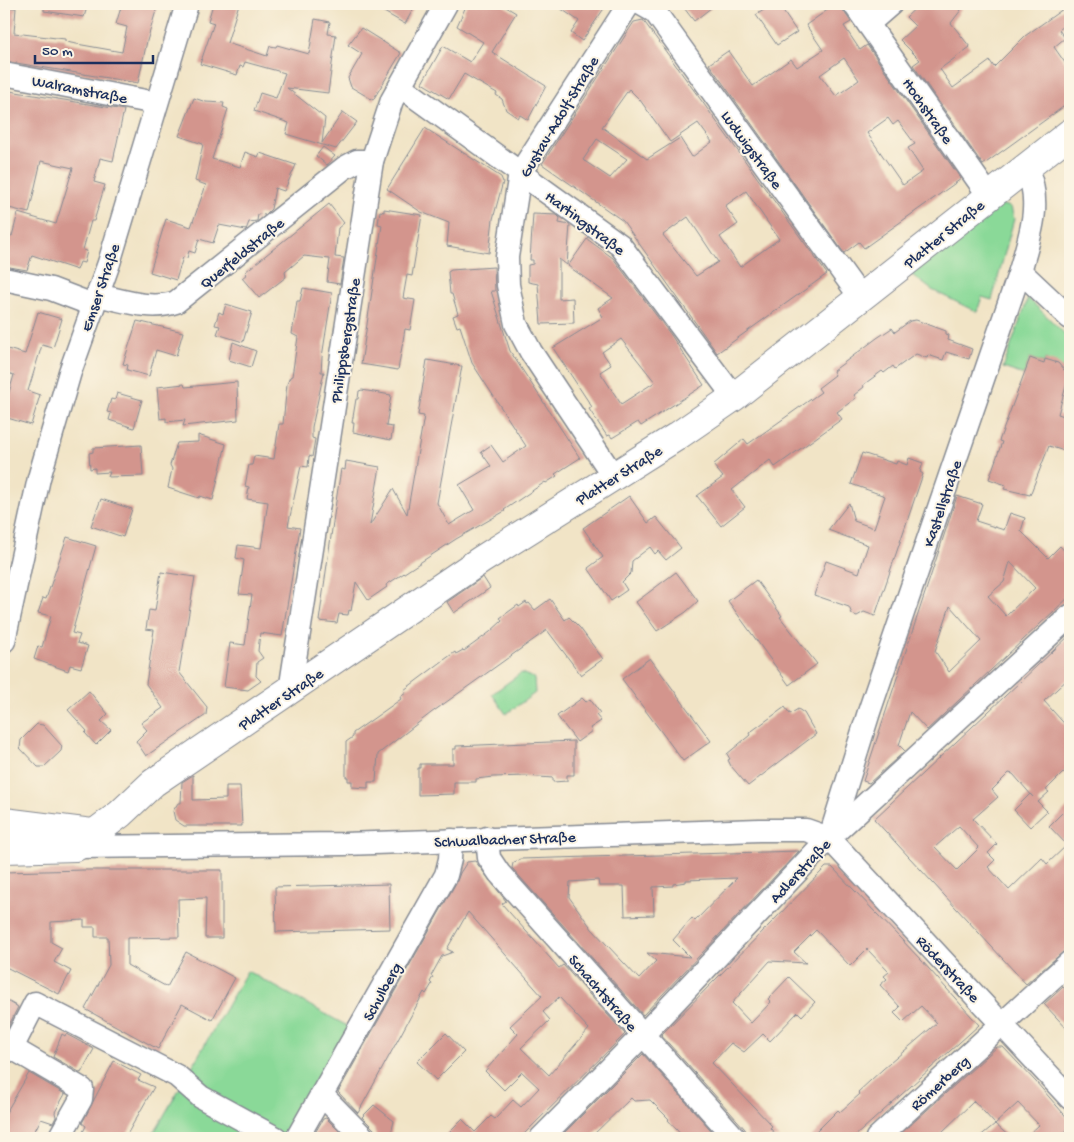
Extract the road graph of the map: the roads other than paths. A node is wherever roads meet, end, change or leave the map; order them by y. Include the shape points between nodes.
1 (187, 4) edge
2 (446, 4) edge
3 (629, 4) edge
4 (641, 4) edge
5 (854, 4) edge
6 (890, 4) edge
7 (868, 24) junction
8 (4, 74) edge
9 (400, 86) junction
10 (156, 103) junction
11 (1070, 133) edge
12 (372, 161) junction
13 (1026, 167) junction
14 (520, 173) junction
15 (990, 196) junction
16 (1020, 271) junction
17 (4, 279) edge
18 (861, 298) junction
19 (95, 300) junction
20 (1070, 318) edge
21 (734, 397) junction
22 (614, 477) junction
23 (18, 572) junction
24 (4, 614) edge
25 (1070, 616) edge
26 (4, 641) edge
27 (290, 691) junction
28 (4, 821) edge
29 (83, 837) junction
30 (487, 838) junction
31 (829, 838) junction
32 (451, 840) junction
33 (4, 849) edge
34 (1070, 962) edge
35 (1002, 1026) junction
36 (642, 1036) junction
37 (322, 1095) junction
38 (1070, 1098) edge
39 (59, 1138) edge
40 (276, 1138) edge
41 (297, 1138) edge
42 (364, 1138) edge
43 (541, 1138) edge
44 (735, 1138) edge
45 (877, 1138) edge

1 - 10 street, Emser Straße
2 - 9 street, Philippsbergstraße
3 - 14 street, Gustav-Adolf-Straße
4 - 18 street, Ludwigstraße via 655,12
5 - 7 street, Hochstraße
6 - 7 street
7 - 15 street, Hochstraße
8 - 10 street, Walramstraße
9 - 12 street, Philippsbergstraße
9 - 14 street, Hartingstraße
10 - 19 street, Emser Straße
11 - 13 main road, Platter Straße
12 - 19 street, Querfeldstraße via 358,161 344,168 176,302 146,305
12 - 27 street, Philippsbergstraße
13 - 15 main road, Platter Straße
13 - 16 street, Kastellstraße via 1035,192 1035,206
14 - 21 street, Hartingstraße via 625,250
14 - 22 street, Gustav-Adolf-Straße via 507,257 508,285 516,324
15 - 18 main road, Platter Straße
16 - 20 street
16 - 31 street, Kastellstraße
17 - 19 street, Querfeldstraße
18 - 21 main road, Platter Straße
19 - 23 street, Emser Straße via 39,478
21 - 22 main road, Platter Straße
22 - 27 main road, Platter Straße via 481,560
23 - 24 street, Emser Straße
23 - 26 street, Emser Straße
25 - 31 street, Adlerstraße
27 - 29 main road, Platter Straße via 146,788 120,814
28 - 29 main road, Schwalbacher Straße
29 - 32 street, Schwalbacher Straße via 179,845
29 - 33 main road, Schwalbacher Straße
30 - 31 street, Schwalbacher Straße via 800,830
30 - 32 street, Schwalbacher Straße
30 - 36 street, Schachtstraße via 489,858 499,874
31 - 35 street, Röderstraße
31 - 36 street, Adlerstraße
32 - 37 street, Schulberg via 446,875
34 - 35 street, Römerberg
35 - 38 street, Röderstraße
35 - 45 street, Römerberg
36 - 43 street, Adlerstraße
36 - 44 street, Schachtstraße
37 - 41 street, Schulberg
37 - 42 street
39 - 40 street via 81,1099 82,1089 17,1051 16,1042 35,1003 177,1076 200,1097

